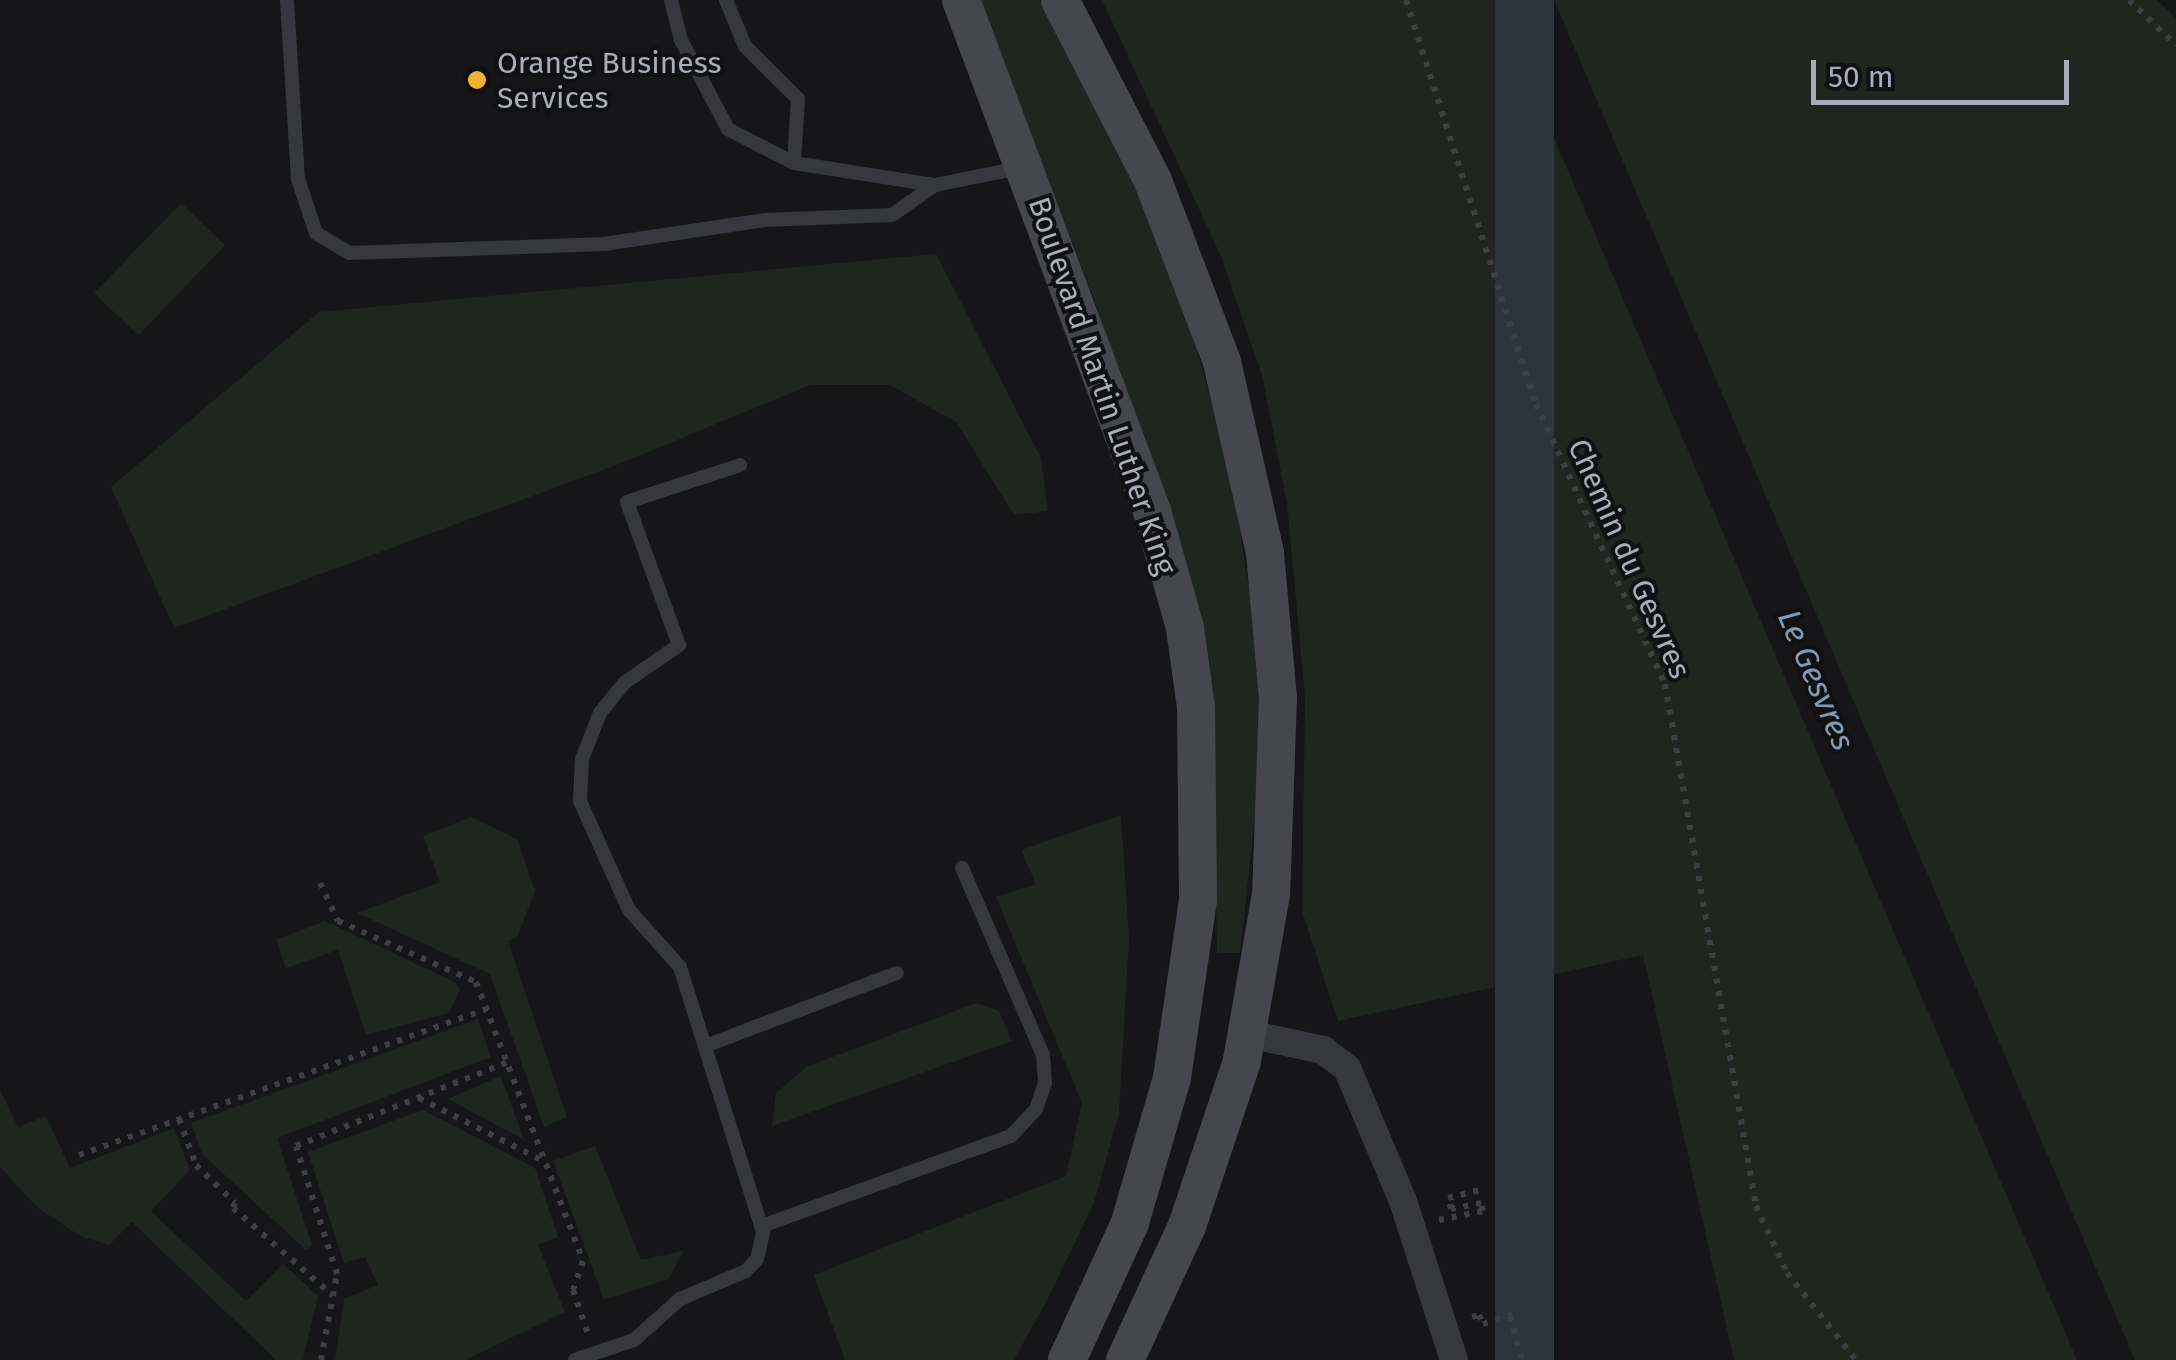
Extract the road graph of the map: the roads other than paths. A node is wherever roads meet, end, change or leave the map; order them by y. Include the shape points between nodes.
1 (287, 0) edge
2 (670, 0) edge
3 (726, 0) edge
4 (962, 0) edge
5 (1060, 0) edge
6 (794, 162) junction
7 (1024, 167) junction
8 (935, 185) junction
9 (740, 465) dead end
10 (962, 868) dead end
11 (897, 973) dead end
12 (1248, 1034) junction
13 (708, 1045) junction
14 (762, 1226) junction
15 (616, 1353) edge
16 (575, 1360) edge
17 (1067, 1360) edge
18 (1125, 1360) edge
19 (1454, 1360) edge

1 - 8 lane via 298,180 316,234 349,253 604,244 766,220 892,215
2 - 6 lane via 681,40 728,129
3 - 6 lane via 745,46 798,99
4 - 7 main road, Boulevard Martin Luther King
5 - 12 main road via 1153,181 1206,315 1247,456 1265,553 1278,698 1277,832
6 - 8 lane
7 - 8 lane
7 - 17 main road, Boulevard Martin Luther King via 1152,511 1185,628 1200,782 1198,900 1172,1078 1130,1223
9 - 13 lane via 627,502 679,645 624,683 600,713 582,759 580,800 603,863 628,910 680,968
10 - 14 lane via 1043,1055 1046,1083 1036,1109 1011,1136
11 - 13 lane
12 - 18 main road via 1212,1164
12 - 19 street via 1323,1050 1347,1068 1411,1226
13 - 14 lane
14 - 15 lane via 757,1258 746,1271 680,1299
15 - 16 lane

